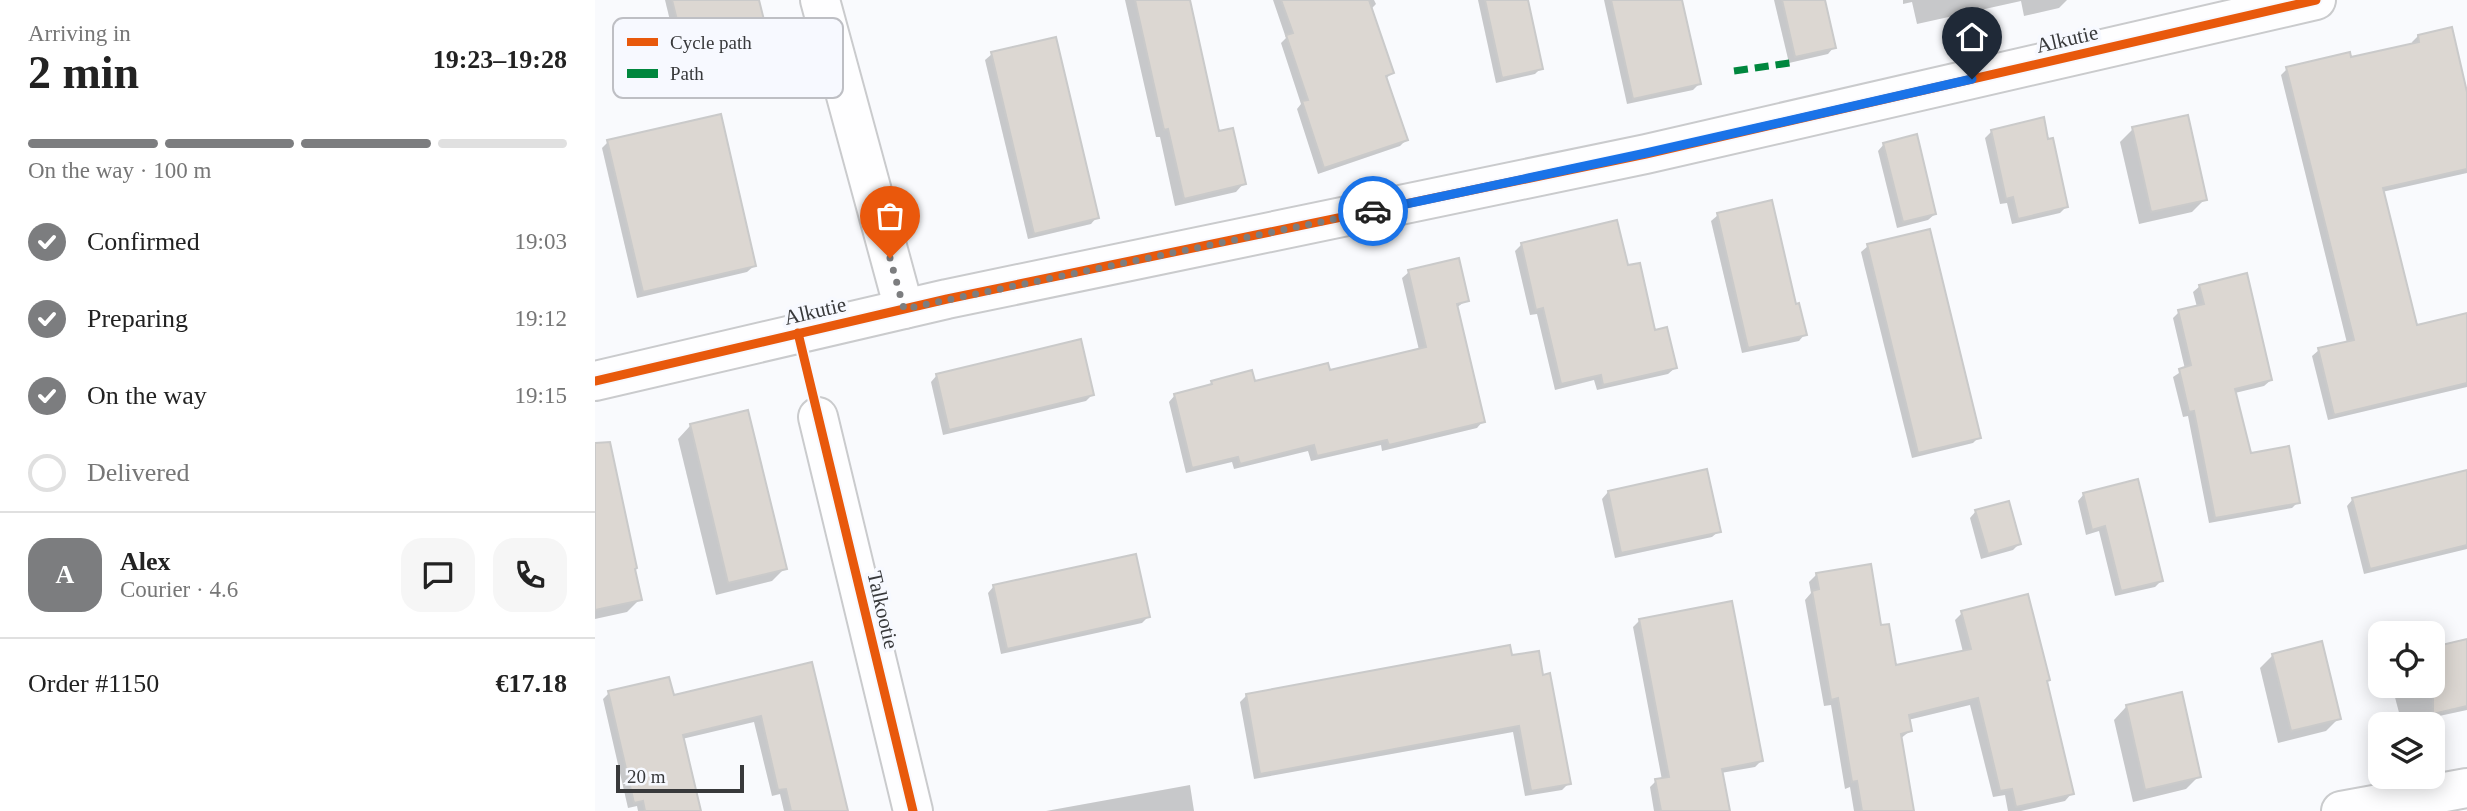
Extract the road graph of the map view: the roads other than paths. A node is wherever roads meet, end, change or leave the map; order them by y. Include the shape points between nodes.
1 (820, 0) edge
2 (2316, 0) edge
3 (825, 18) edge
4 (843, 85) edge
5 (904, 309) junction
6 (595, 380) edge
7 (818, 417) dead end
8 (2467, 788) edge
9 (913, 811) edge
10 (2341, 811) edge

1 - 3 street
2 - 5 street, Alkutie via 1646,153
4 - 5 street
5 - 6 street, Alkutie
7 - 9 street, Talkootie
8 - 10 street

